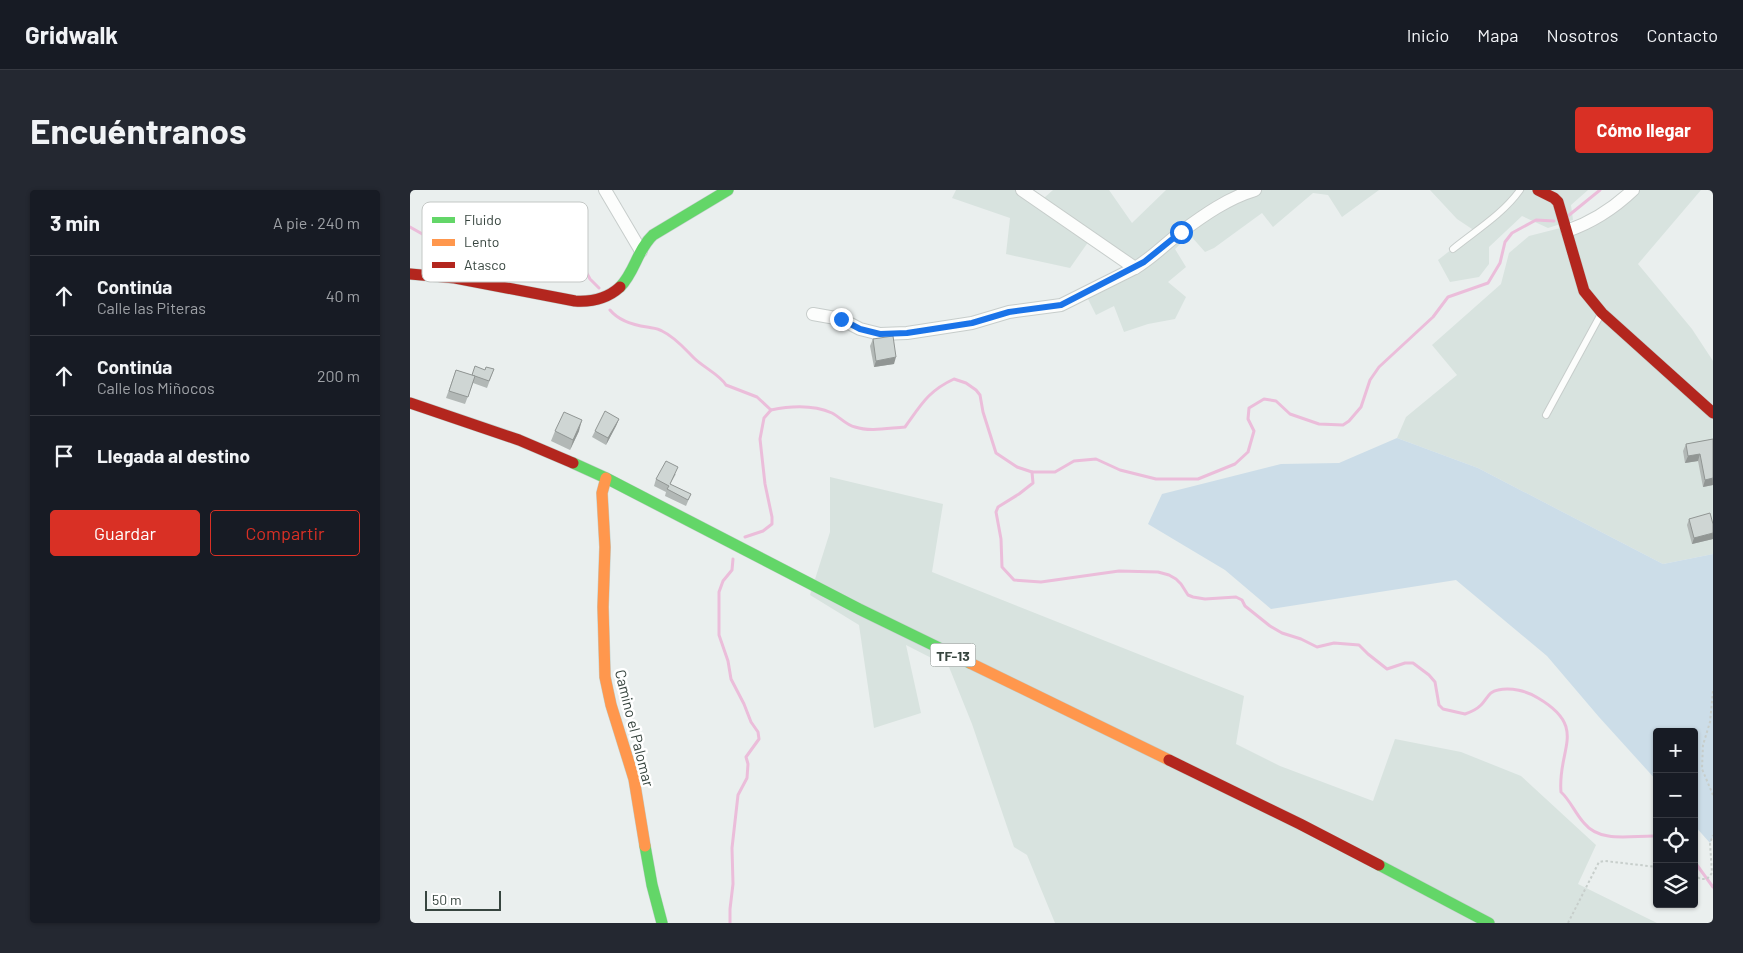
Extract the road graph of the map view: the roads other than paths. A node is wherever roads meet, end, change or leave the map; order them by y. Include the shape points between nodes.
1 (605, 190) edge
2 (728, 190) edge
3 (1022, 190) edge
4 (1255, 190) edge
5 (1520, 190) edge
6 (1538, 190) edge
7 (1633, 190) edge
8 (1566, 231) junction
9 (1453, 249) dead end
10 (640, 250) junction
11 (1135, 268) junction
12 (477, 282) edge
13 (1602, 313) junction
14 (813, 314) dead end
15 (410, 403) edge
16 (1713, 412) edge
17 (1546, 415) dead end
18 (606, 478) junction
19 (662, 923) edge
20 (1489, 923) edge

1 - 10 street
2 - 10 main road via 657,232
3 - 11 street
4 - 11 street via 1224,202
5 - 9 lane via 1495,216
6 - 8 main road via 1558,202
7 - 8 street via 1614,208
8 - 13 main road via 1584,291
10 - 12 main road via 628,279 616,292 586,302
11 - 14 street via 1061,305 1009,312 972,323 915,332 880,334 860,329 841,319
13 - 16 main road
13 - 17 lane
15 - 18 main road, TF-13 via 519,440
18 - 19 main road, Camino el Palomar via 602,493 606,547 603,607 605,677 634,779 652,885
18 - 20 main road, TF-13 via 860,610 1300,824

